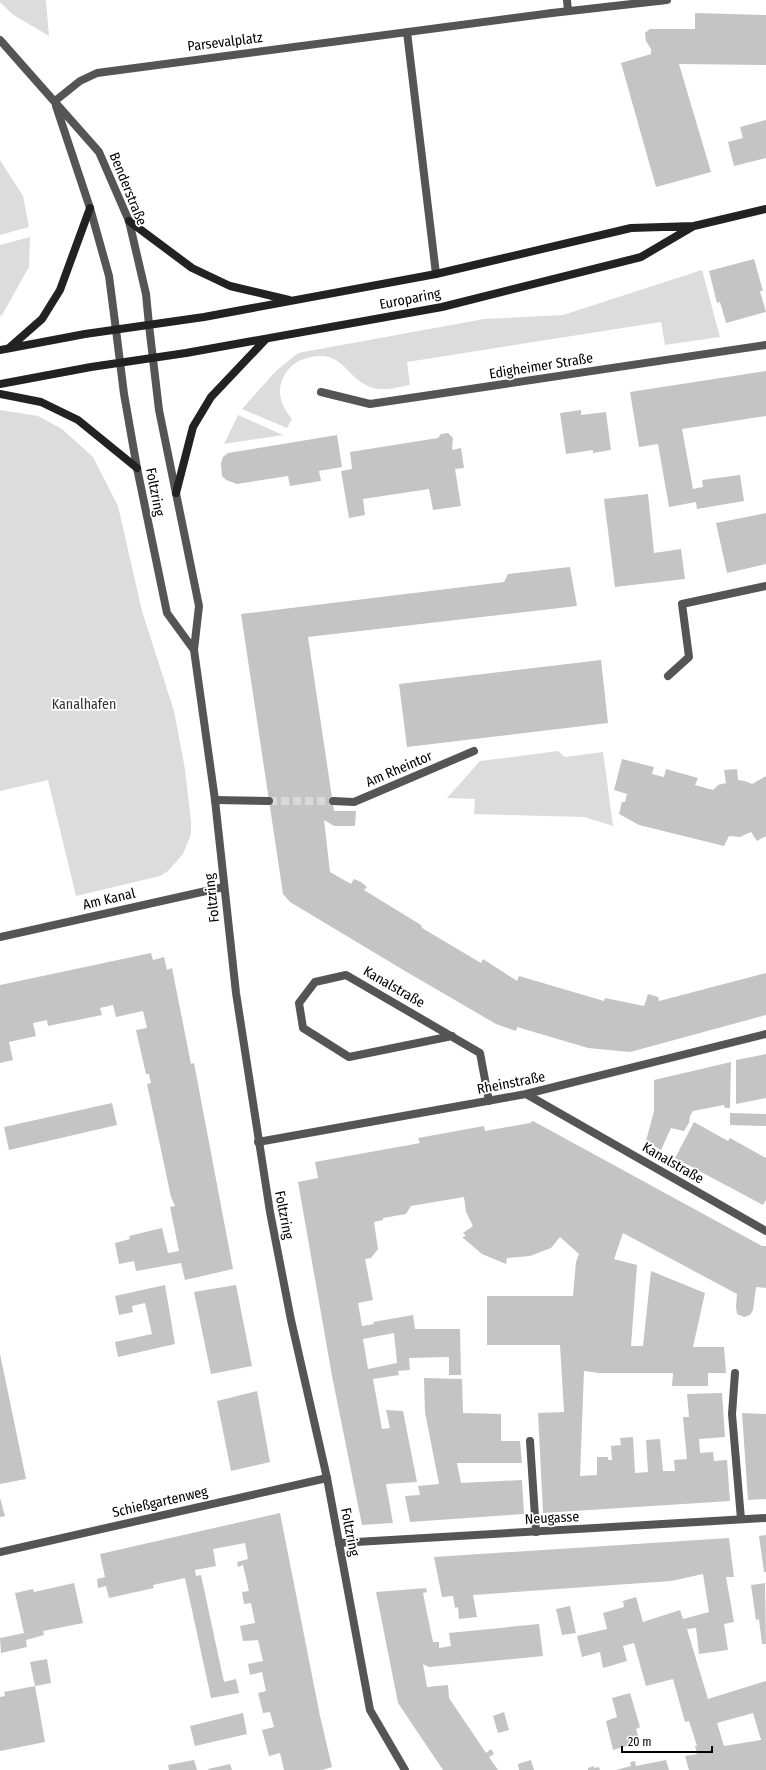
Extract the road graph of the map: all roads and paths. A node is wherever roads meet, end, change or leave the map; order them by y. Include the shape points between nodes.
1 (567, 0) edge
2 (667, 0) edge
3 (568, 11) junction
4 (407, 32) junction
5 (0, 40) edge
6 (55, 101) junction
7 (90, 208) junction
8 (766, 209) edge
9 (129, 221) junction
10 (694, 226) junction
11 (436, 274) junction
12 (292, 301) junction
13 (149, 325) junction
14 (116, 330) junction
15 (266, 339) junction
16 (766, 345) edge
17 (4, 349) edge
18 (153, 358) junction
19 (120, 362) junction
20 (0, 384) edge
21 (321, 392) dead end
22 (0, 394) edge
23 (137, 468) junction
24 (176, 493) junction
25 (766, 586) edge
26 (194, 650) junction
27 (668, 676) dead end
28 (474, 751) dead end
29 (214, 800) junction
30 (270, 801) tunnel mouth
31 (332, 801) tunnel mouth
32 (224, 887) junction
33 (0, 936) edge
34 (766, 1034) edge
35 (452, 1036) junction
36 (526, 1094) junction
37 (489, 1101) junction
38 (258, 1142) junction
39 (766, 1231) edge
40 (735, 1373) dead end
41 (530, 1441) dead end
42 (327, 1478) junction
43 (766, 1518) edge
44 (741, 1519) junction
45 (536, 1532) junction
46 (339, 1543) junction
47 (0, 1552) edge
48 (405, 1770) edge

1 - 3 street
2 - 3 street, Parsevalplatz
3 - 4 street, Parsevalplatz
4 - 6 street, Parsevalplatz via 97,73 80,81
4 - 11 street
5 - 6 street, Benderstraße
6 - 7 street, Benderstraße
6 - 9 street, Benderstraße via 99,152
7 - 14 street, Benderstraße via 109,276
7 - 17 main road via 60,290 42,319
8 - 10 main road, Europaring
9 - 12 main road via 192,268 230,286
9 - 13 street, Benderstraße via 146,294
10 - 11 main road, Europaring via 631,228
10 - 15 main road, Europaring via 641,257 442,307
11 - 12 main road, Europaring
12 - 13 main road, Europaring
13 - 14 main road, Europaring
13 - 18 street, Foltzring
14 - 17 main road, Europaring
14 - 19 street, Foltzring
15 - 18 main road, Europaring
15 - 24 main road via 211,397 193,427
16 - 21 street, Edigheimer Straße via 370,404
18 - 19 main road, Europaring
18 - 24 street, Foltzring via 159,410
19 - 20 main road, Europaring
19 - 23 street, Foltzring
22 - 23 main road via 41,402 78,420
23 - 26 street, Foltzring via 167,613
24 - 26 street, Foltzring via 199,606
25 - 27 street via 682,604 689,657
26 - 29 street, Foltzring
28 - 31 street, Am Rheintor via 354,802
29 - 30 street
29 - 32 street, Foltzring
32 - 33 street, Am Kanal
32 - 38 street, Foltzring via 236,993
34 - 36 street, Rheinstraße
35 - 35 street, Kanalstraße via 346,975 315,982 299,1003 303,1028 349,1057
35 - 37 street, Kanalstraße via 480,1053
36 - 37 street, Rheinstraße
36 - 39 street, Kanalstraße
37 - 38 street, Rheinstraße
38 - 42 street, Foltzring via 291,1320
40 - 44 street via 732,1414
41 - 45 street
42 - 46 street, Foltzring
42 - 47 street, Schießgartenweg
43 - 44 street, Neugasse
44 - 45 street, Neugasse
45 - 46 street, Neugasse
46 - 48 street, Foltzring via 370,1710

